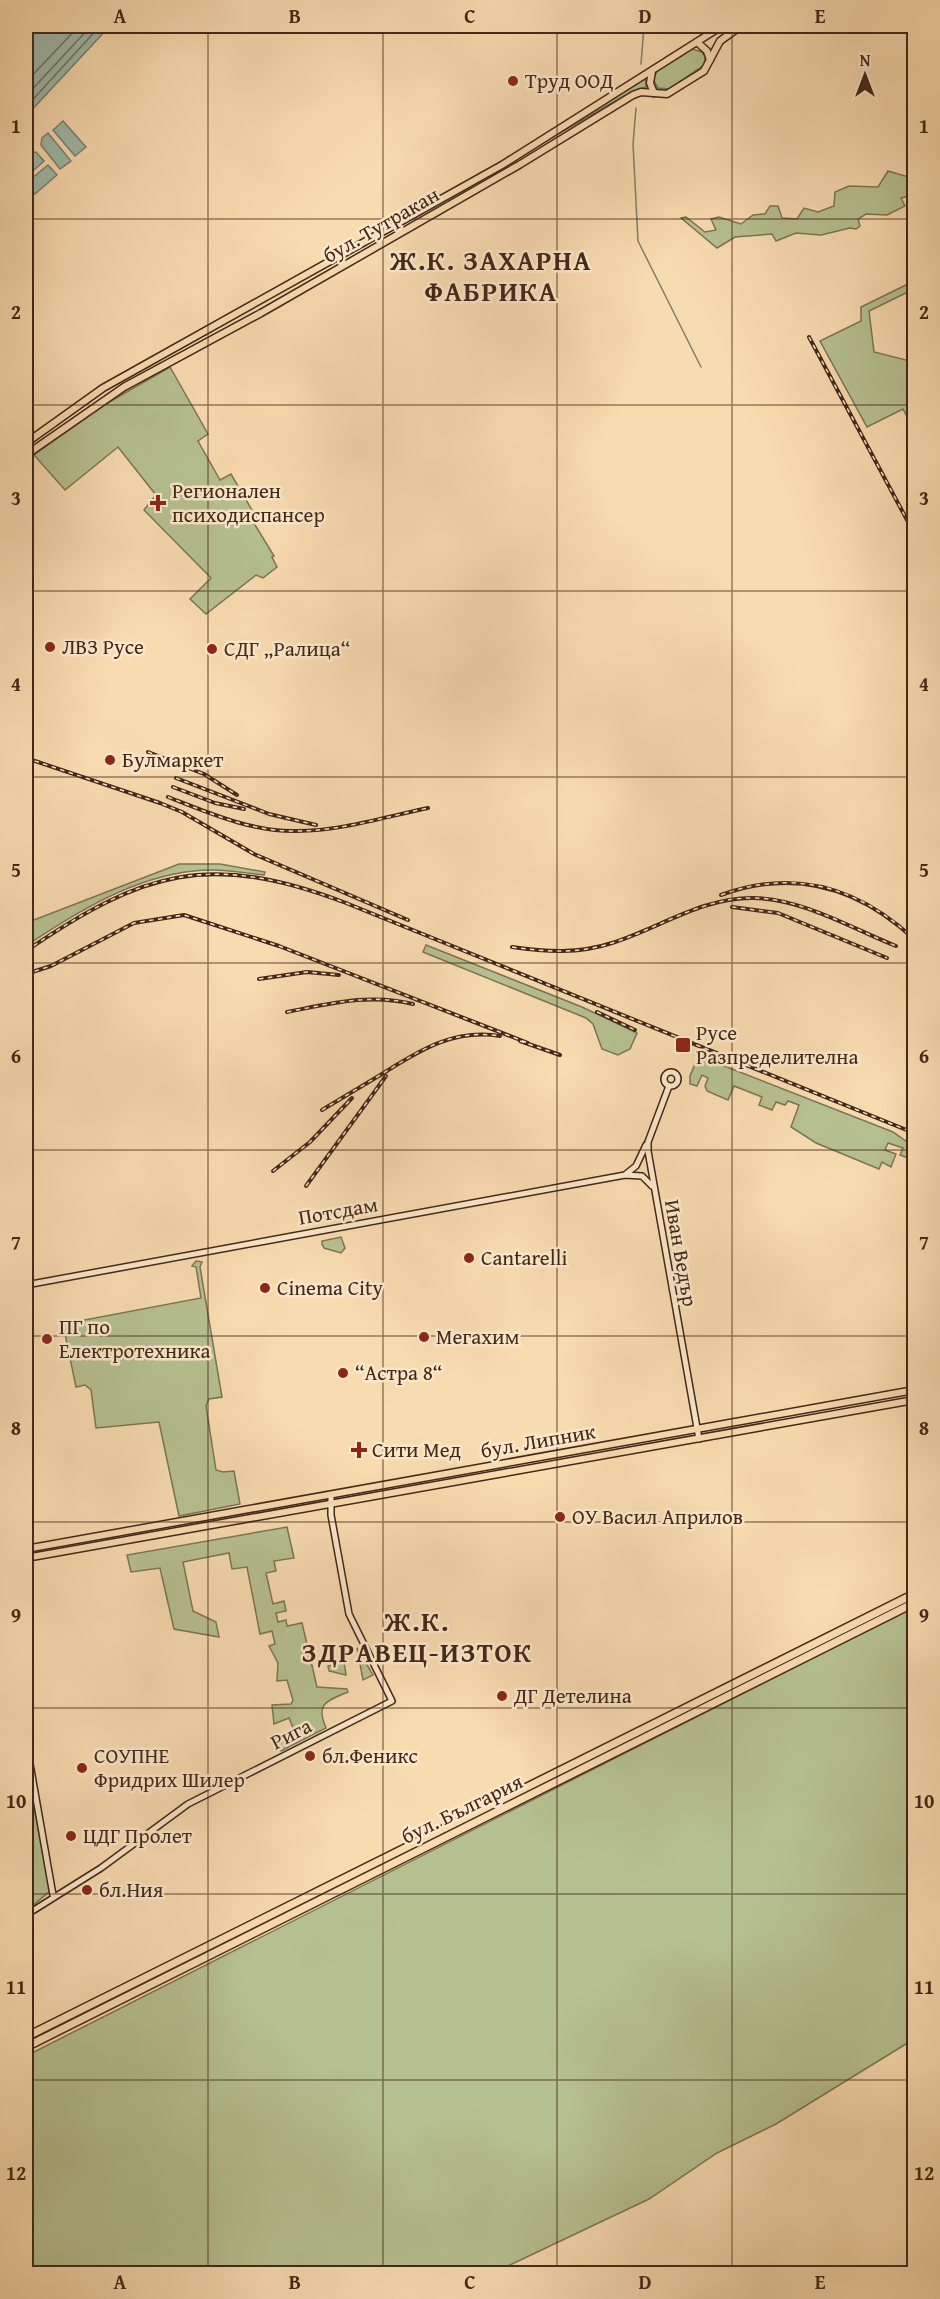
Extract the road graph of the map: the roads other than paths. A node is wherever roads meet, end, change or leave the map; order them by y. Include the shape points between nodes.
1 (722, 26) edge
2 (741, 26) edge
3 (697, 42) junction
4 (710, 61) junction
5 (652, 71) junction
6 (654, 93) junction
7 (263, 298) junction
8 (256, 303) junction
9 (268, 308) junction
10 (261, 312) junction
11 (26, 443) edge
12 (26, 455) edge
13 (669, 1086) dead end
14 (648, 1142) junction
15 (625, 1175) junction
16 (652, 1186) junction
17 (26, 1285) edge
18 (915, 1390) edge
19 (915, 1400) edge
20 (697, 1429) junction
21 (699, 1439) junction
22 (327, 1496) junction
23 (328, 1505) junction
24 (26, 1549) edge
25 (26, 1558) edge
26 (915, 1594) edge
27 (915, 1603) edge
28 (26, 1741) edge
29 (53, 1895) junction
30 (26, 1915) edge
31 (26, 2037) edge
32 (26, 2047) edge

1 - 3 main road, бул. Тутракан
2 - 4 main road, бул. Тутракан via 720,41
3 - 4 main road via 707,51
3 - 5 main road, бул. Тутракан
4 - 6 main road, бул. Тутракан via 704,71 671,92
5 - 6 main road via 650,83
5 - 7 main road, бул. Тутракан via 502,165
6 - 9 main road, бул. Тутракан via 633,95 559,142
7 - 8 main road, бул. Тутракан
7 - 9 main road
8 - 10 main road
8 - 11 main road, бул. Тутракан via 109,384
9 - 10 main road, бул. Тутракан
10 - 12 main road, бул. Тутракан via 124,387
13 - 14 street, Иван Ведър
14 - 15 street via 633,1169
14 - 16 street, Иван Ведър
15 - 16 street via 642,1176
15 - 17 street, Потсдам
16 - 20 street, Иван Ведър
18 - 20 main road, бул. Липник
19 - 21 main road, бул. Липник
20 - 21 street, Иван Ведър
20 - 22 main road, бул. Липник
21 - 23 main road, бул. Липник
22 - 23 street
22 - 24 main road, бул. Липник
23 - 25 main road, бул. Липник
23 - 29 street, Рига via 349,1614 392,1701 188,1804 102,1868
26 - 31 highway, бул. България
27 - 32 highway, бул. България
28 - 29 street
29 - 30 street, Рига

